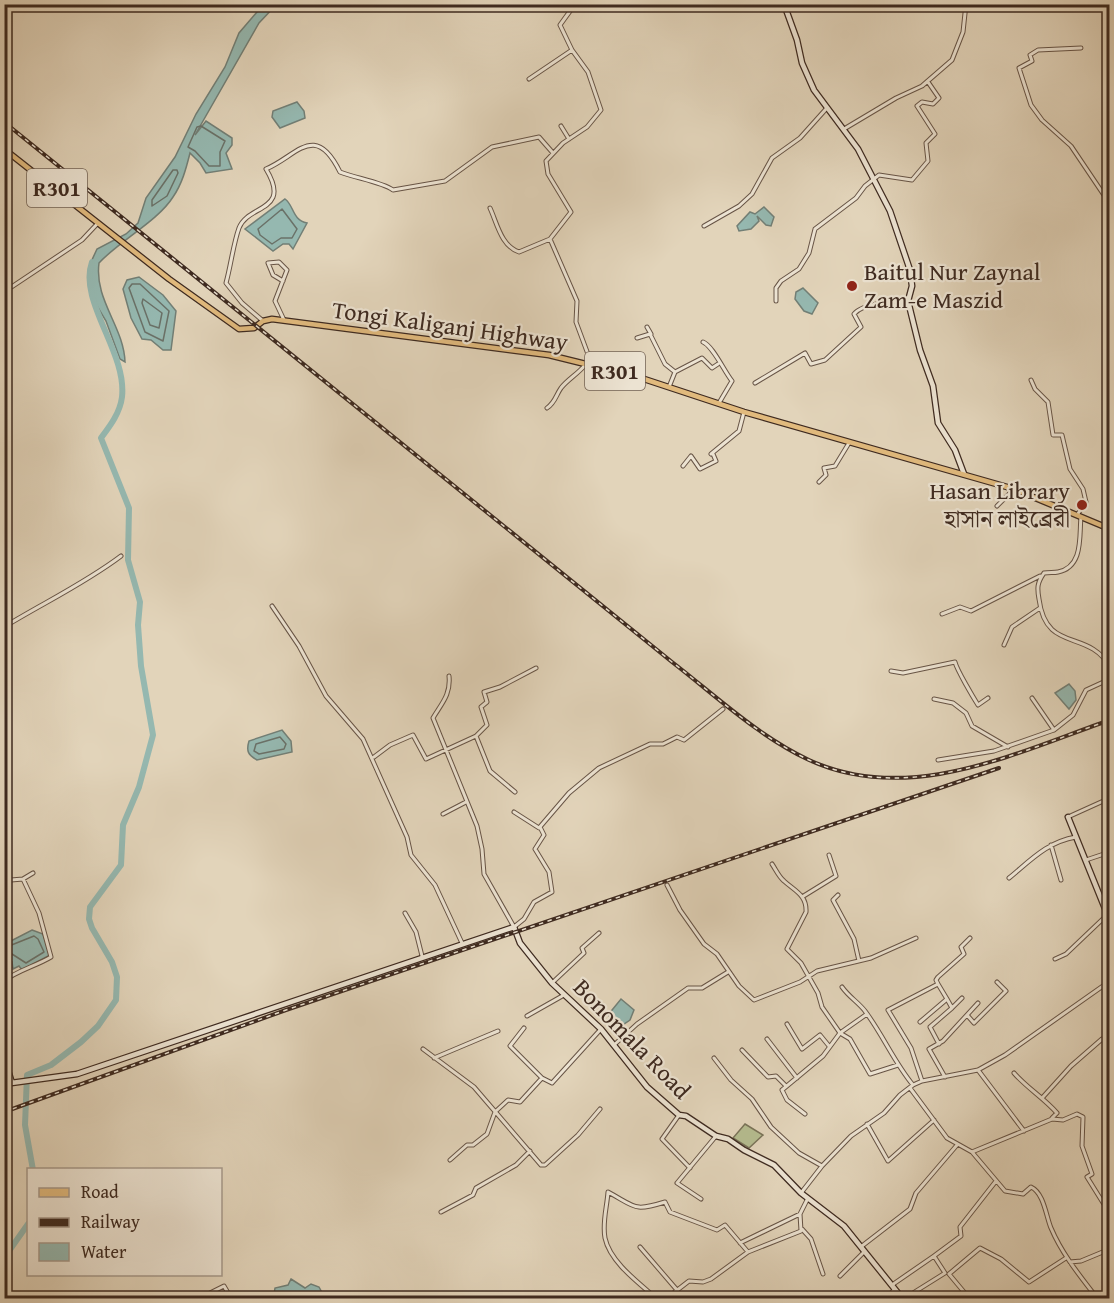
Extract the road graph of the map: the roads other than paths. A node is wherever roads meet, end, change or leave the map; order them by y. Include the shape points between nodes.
1 (784, 4) edge
2 (966, 4) edge
3 (573, 7) dead end
4 (1081, 48) dead end
5 (572, 50) junction
6 (529, 79) dead end
7 (928, 82) junction
8 (826, 109) junction
9 (561, 126) dead end
10 (844, 129) junction
11 (569, 139) junction
12 (4, 149) edge
13 (552, 153) junction
14 (873, 180) junction
15 (1110, 204) edge
16 (490, 208) dead end
17 (99, 222) junction
18 (704, 226) dead end
19 (550, 239) junction
20 (283, 281) junction
21 (4, 291) edge
22 (776, 301) dead end
23 (908, 301) junction
24 (263, 321) junction
25 (285, 321) junction
26 (647, 327) dead end
27 (652, 336) junction
28 (637, 338) dead end
29 (703, 342) dead end
30 (590, 364) junction
31 (638, 364) dead end
32 (718, 364) junction
33 (675, 372) junction
34 (629, 375) junction
35 (1031, 380) dead end
36 (755, 383) dead end
37 (669, 387) junction
38 (719, 403) junction
39 (547, 408) dead end
40 (744, 412) junction
41 (850, 442) junction
42 (683, 466) dead end
43 (964, 474) junction
44 (819, 482) dead end
45 (1014, 489) junction
46 (997, 506) dead end
47 (1079, 516) junction
48 (1110, 530) edge
49 (121, 556) dead end
50 (1044, 573) junction
51 (272, 606) dead end
52 (1040, 608) junction
53 (942, 614) dead end
54 (4, 627) edge
55 (1004, 645) dead end
56 (1110, 667) edge
57 (536, 668) dead end
58 (891, 671) dead end
59 (449, 676) dead end
60 (1110, 680) edge
61 (988, 698) dead end
62 (1032, 698) dead end
63 (934, 699) dead end
64 (723, 709) dead end
65 (1054, 730) junction
66 (476, 736) junction
67 (1008, 747) junction
68 (446, 750) junction
69 (373, 758) junction
70 (938, 760) dead end
71 (515, 792) dead end
72 (1110, 798) edge
73 (466, 801) junction
74 (514, 812) dead end
75 (442, 814) dead end
76 (1068, 817) joint
77 (540, 827) junction
78 (1077, 837) junction
79 (1050, 845) junction
80 (1110, 852) edge
81 (829, 855) dead end
82 (1086, 860) junction
83 (772, 864) dead end
84 (33, 873) dead end
85 (1009, 878) dead end
86 (22, 879) junction
87 (1061, 880) dead end
88 (667, 885) dead end
89 (4, 888) edge
90 (838, 896) dead end
91 (802, 897) junction
92 (405, 913) dead end
93 (1107, 915) junction
94 (1110, 921) edge
95 (514, 927) junction
96 (599, 933) dead end
97 (916, 938) dead end
98 (970, 938) dead end
99 (462, 943) junction
100 (422, 956) junction
101 (1055, 959) dead end
102 (859, 961) junction
103 (728, 972) junction
104 (809, 977) junction
105 (4, 981) edge
106 (1110, 981) edge
107 (997, 982) dead end
108 (552, 983) junction
109 (938, 984) junction
110 (842, 987) dead end
111 (564, 995) junction
112 (962, 998) dead end
113 (946, 999) junction
114 (978, 1003) dead end
115 (952, 1008) junction
116 (867, 1014) junction
117 (527, 1016) dead end
118 (967, 1016) junction
119 (920, 1022) dead end
120 (787, 1024) dead end
121 (524, 1028) dead end
122 (601, 1029) junction
123 (498, 1031) dead end
124 (840, 1033) junction
125 (767, 1039) dead end
126 (1102, 1040) dead end
127 (939, 1044) junction
128 (613, 1046) junction
129 (830, 1047) junction
130 (423, 1048) dead end
131 (742, 1050) dead end
132 (4, 1058) edge
133 (434, 1058) junction
134 (714, 1059) dead end
135 (898, 1065) junction
136 (978, 1070) junction
137 (1014, 1073) dead end
138 (945, 1077) junction
139 (542, 1078) junction
140 (797, 1078) junction
141 (922, 1081) junction
142 (13, 1083) junction
143 (4, 1084) edge
144 (786, 1086) junction
145 (912, 1087) junction
146 (1043, 1097) junction
147 (600, 1109) dead end
148 (495, 1112) junction
149 (805, 1114) dead end
150 (679, 1115) junction
151 (1052, 1119) junction
152 (934, 1120) junction
153 (867, 1124) junction
154 (1024, 1131) junction
155 (716, 1136) junction
156 (957, 1145) junction
157 (530, 1151) junction
158 (972, 1152) junction
159 (450, 1160) dead end
160 (822, 1166) junction
161 (690, 1168) junction
162 (997, 1180) junction
163 (801, 1193) junction
164 (808, 1198) junction
165 (701, 1199) dead end
166 (441, 1212) dead end
167 (800, 1214) junction
168 (1110, 1214) edge
169 (802, 1229) junction
170 (740, 1243) junction
171 (640, 1247) dead end
172 (864, 1248) junction
173 (1110, 1249) edge
174 (748, 1252) junction
175 (934, 1256) junction
176 (1066, 1258) junction
177 (1070, 1262) junction
178 (823, 1274) dead end
179 (947, 1274) junction
180 (840, 1276) dead end
181 (894, 1287) junction
182 (677, 1290) junction
183 (200, 1299) edge
184 (231, 1299) edge
185 (656, 1299) edge
186 (667, 1299) edge
187 (886, 1299) edge
188 (904, 1299) edge
189 (969, 1299) edge
190 (1097, 1299) edge

1 - 8 street via 802,63
2 - 7 street via 963,33 952,60
3 - 5 street via 560,23
4 - 15 street via 1038,50 1030,54 1032,61 1019,68 1031,105 1071,146
5 - 6 street
5 - 11 street via 588,72 601,110 587,127
7 - 10 street
7 - 14 street via 939,98 933,104 922,102 917,106 935,134 925,146 928,161 912,180 885,175
8 - 10 street
8 - 18 street via 800,138 772,158 752,194
9 - 11 street
10 - 14 street
11 - 13 street
12 - 17 main road, Tongi Kaliganj Highway / R301
13 - 19 street via 545,165 571,212
13 - 24 street via 539,137 492,147 445,181 393,190 340,172 335,161 319,147 294,150 266,169 274,181 273,196 239,228 226,284
14 - 22 street via 815,229 809,253 799,269 776,288
14 - 23 street via 890,211 910,270 912,286
16 - 19 street via 498,230 513,251
17 - 21 street via 82,240
17 - 24 main road, Tongi Kaliganj Highway / R301 via 239,329 254,328
19 - 30 street via 577,301 576,322
20 - 20 street via 288,273 285,268 279,262 268,263 273,275
20 - 25 street via 275,301
23 - 36 street via 870,304 857,310 854,314 861,327 825,360 811,364 805,353
23 - 43 street via 933,386 938,423
24 - 25 main road, Tongi Kaliganj Highway / R301
25 - 30 main road, Tongi Kaliganj Highway / R301 via 549,355
26 - 27 street
27 - 28 street
27 - 33 street via 665,364
29 - 32 street via 708,344
30 - 34 main road, Tongi Kaliganj Highway / R301
30 - 39 street via 561,388
31 - 34 street
32 - 33 street via 712,368 702,358
32 - 38 street via 732,381
33 - 37 street
34 - 37 main road, Tongi Kaliganj Highway / R301
35 - 47 street via 1048,402 1053,435 1062,435 1071,469 1085,494 1086,502
37 - 38 main road, Tongi Kaliganj Highway / R301
38 - 40 main road, Tongi Kaliganj Highway / R301
40 - 41 main road, Tongi Kaliganj Highway / R301
40 - 42 street via 739,431 712,454 716,461 700,469 691,456
41 - 43 main road, Tongi Kaliganj Highway / R301
41 - 44 street via 835,466 824,468 825,475
43 - 45 main road, Tongi Kaliganj Highway / R301
45 - 46 street
45 - 47 main road, Tongi Kaliganj Highway / R301
47 - 48 main road, Tongi Kaliganj Highway / R301
47 - 50 street via 1080,547 1074,559 1062,570
49 - 54 street
50 - 52 street via 1036,590
50 - 53 street via 971,611 960,607
51 - 69 street via 326,696 363,739
52 - 55 street via 1012,627
52 - 56 street via 1052,632 1099,653
57 - 66 street via 484,692 487,702 481,706 487,725
58 - 61 street via 903,673 954,662 978,705
59 - 68 street via 445,702 433,716
60 - 65 street via 1086,690 1073,715
62 - 65 street
63 - 67 street via 953,703 966,713 972,726
64 - 77 street via 684,740 677,737 663,744 650,744 599,768 569,793
65 - 67 street
66 - 68 street
66 - 71 street via 490,771
67 - 70 street
68 - 69 street via 424,758 413,735
68 - 73 street
69 - 99 street via 411,855 435,885
72 - 76 street
73 - 75 street
73 - 95 street via 483,849 484,874
74 - 77 street
76 - 78 street
77 - 95 street via 544,838 535,849 549,872 552,892 534,902
78 - 79 street
78 - 82 street
79 - 85 street
79 - 87 street
80 - 82 street
81 - 91 street via 836,876
82 - 93 street
83 - 91 street
84 - 86 street
86 - 89 street via 10,880
86 - 105 street via 39,913 51,957
88 - 103 street via 688,922
90 - 102 street via 833,900 854,939
91 - 104 street via 806,912 787,950
92 - 100 street via 416,932
93 - 94 street
93 - 101 street via 1066,954
95 - 99 street
95 - 108 street, Bonomala Road via 517,938
96 - 108 street
97 - 102 street
98 - 109 street via 961,947 964,954 938,976
99 - 100 street
100 - 142 street via 63,1077
102 - 104 street via 825,968
103 - 104 street via 754,1000
103 - 128 street via 702,988 688,988
104 - 124 street via 822,1007
106 - 136 street via 1005,1056
107 - 118 street via 1006,991 974,1023
108 - 111 street, Bonomala Road
109 - 113 street
109 - 141 street via 888,1010 911,1048
110 - 116 street
111 - 117 street
111 - 122 street, Bonomala Road
112 - 115 street
113 - 115 street
113 - 119 street
114 - 118 street
115 - 127 street via 930,1028
116 - 124 street
116 - 135 street
118 - 127 street
120 - 129 street via 802,1049 820,1035
121 - 139 street via 510,1046
122 - 128 street, Bonomala Road
122 - 139 street via 552,1083
123 - 133 street
124 - 129 street
124 - 135 street via 855,1046 870,1074
125 - 140 street
126 - 146 street
127 - 138 street via 929,1050
128 - 150 street, Bonomala Road via 647,1087
129 - 140 street
130 - 133 street
131 - 144 street via 768,1077 776,1076
132 - 142 street
133 - 148 street via 474,1087
134 - 160 street via 752,1099 771,1127 799,1153
135 - 145 street
136 - 138 street
136 - 154 street
137 - 146 street
138 - 141 street
139 - 148 street via 520,1102 508,1101
140 - 144 street
141 - 145 street
142 - 143 street
144 - 149 street via 783,1095
145 - 152 street
145 - 153 street
146 - 151 street via 1057,1113
147 - 157 street via 545,1165
148 - 157 street
148 - 159 street via 487,1134
150 - 155 street, Bonomala Road
150 - 161 street via 662,1139
151 - 154 street
151 - 168 street via 1063,1120 1077,1114 1083,1117 1082,1146 1092,1174 1087,1177
152 - 153 street via 888,1161
152 - 156 street
153 - 160 street
154 - 158 street
155 - 161 street
155 - 163 street, Bonomala Road via 728,1138 774,1165
156 - 158 street
156 - 172 street via 916,1193 910,1209
157 - 166 street via 516,1165 476,1188 473,1195
158 - 162 street
160 - 163 street
161 - 165 street via 677,1183
162 - 175 street via 960,1227 961,1236
162 - 176 street via 1011,1193 1023,1194 1034,1188
163 - 164 street, Bonomala Road
164 - 167 street
164 - 172 street, Bonomala Road via 844,1226
167 - 169 street
167 - 170 street
169 - 174 street
169 - 178 street via 811,1239
170 - 174 street
170 - 185 street via 725,1225 717,1230 670,1212 665,1202 635,1208 608,1192 605,1240 616,1258
171 - 182 street
172 - 180 street
172 - 181 street, Bonomala Road
173 - 177 street
174 - 182 street via 711,1279 689,1281
175 - 179 street
175 - 181 street
176 - 177 street
176 - 179 street via 1029,1282 1002,1258 980,1248
177 - 190 street
179 - 188 street
179 - 189 street
181 - 187 street
181 - 188 street, Bonomala Road
182 - 186 street
183 - 184 street via 224,1286

